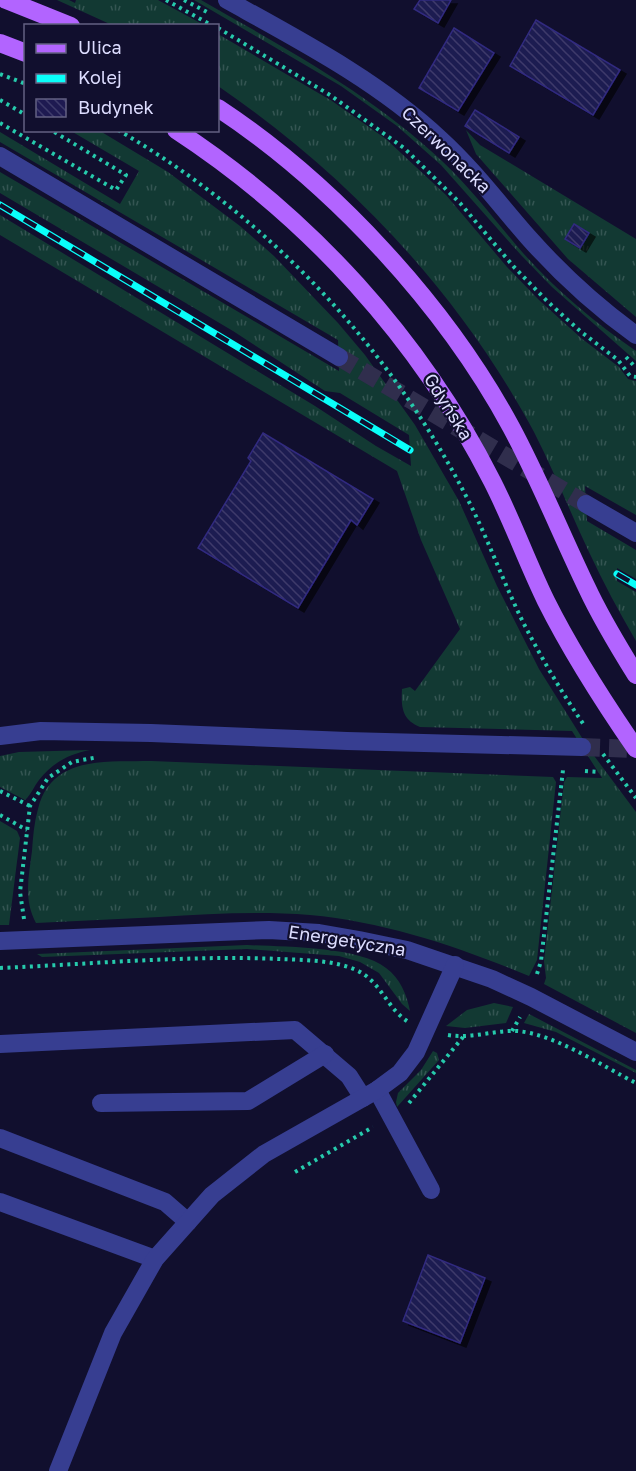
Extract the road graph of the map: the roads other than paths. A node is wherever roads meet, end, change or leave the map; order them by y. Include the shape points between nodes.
1 (6, 0) edge
2 (227, 0) edge
3 (66, 24) edge
4 (0, 43) edge
5 (24, 52) edge
6 (219, 109) edge
7 (179, 132) edge
8 (0, 156) edge
9 (636, 335) edge
10 (339, 357) tunnel mouth
11 (586, 504) tunnel mouth
12 (636, 533) edge
13 (636, 675) edge
14 (0, 736) edge
15 (586, 741) tunnel mouth
16 (636, 749) edge
17 (0, 941) edge
18 (455, 965) junction
19 (0, 1044) edge
20 (636, 1052) edge
21 (325, 1054) junction
22 (370, 1094) junction
23 (101, 1103) dead end
24 (0, 1138) edge
25 (431, 1190) dead end
26 (0, 1202) edge
27 (188, 1222) junction
28 (155, 1259) junction
29 (58, 1471) edge

1 - 3 main road
2 - 9 street, Czerwonacka via 356,75 422,123 475,174 565,276
4 - 5 main road
6 - 13 main road via 323,191 394,263 442,322 511,426 586,587
7 - 16 main road, Gdyńska via 248,182 304,231 364,293 412,352 455,415 492,480 568,642
8 - 10 street
11 - 12 street
14 - 15 street via 40,731 347,741
17 - 18 street, Energetyczna via 269,930 358,940
18 - 20 street, Energetyczna via 531,997
18 - 22 street via 416,1053 400,1073
19 - 21 street via 295,1030
21 - 22 street
21 - 23 street via 248,1101
22 - 25 street
22 - 27 street via 264,1154 212,1195
24 - 27 street via 165,1202
26 - 28 street
27 - 28 street
28 - 29 street via 113,1333

